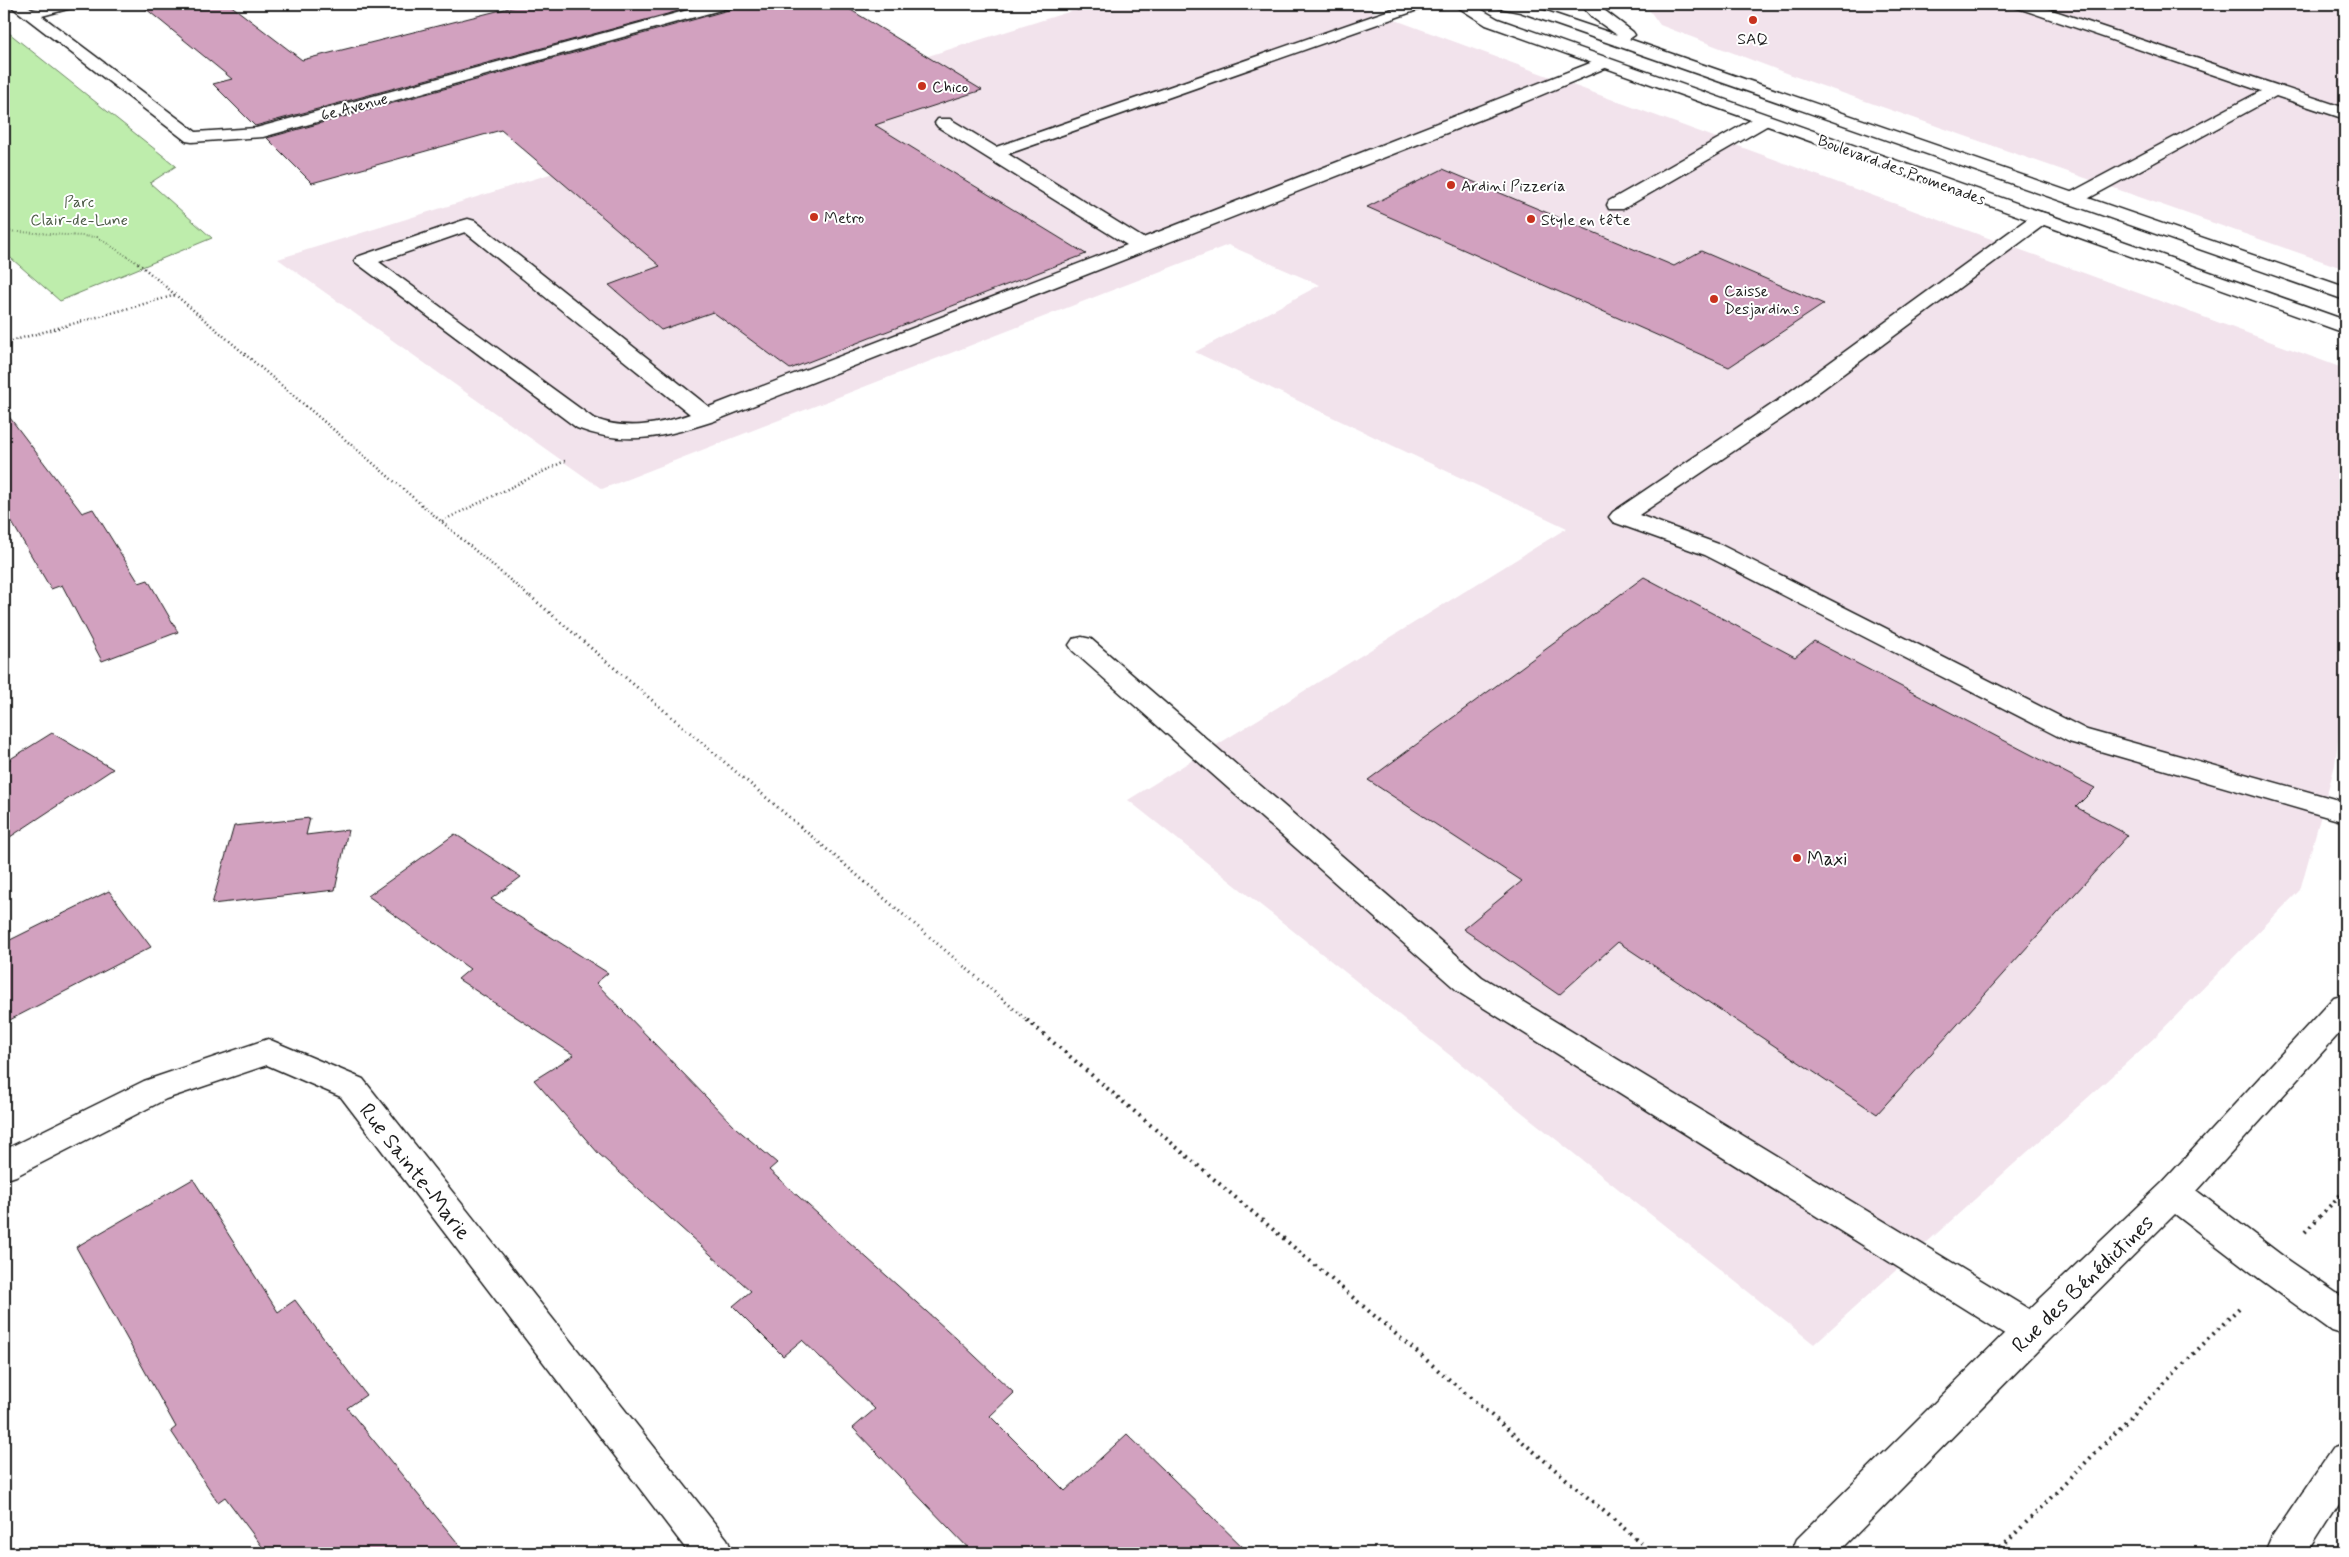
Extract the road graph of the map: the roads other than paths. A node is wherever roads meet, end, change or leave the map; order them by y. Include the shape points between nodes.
1 (70, 4) edge
2 (726, 4) edge
3 (1421, 4) edge
4 (1462, 4) edge
5 (1500, 4) edge
6 (1588, 4) edge
7 (2020, 4) edge
8 (23, 9) edge
9 (1651, 52) junction
10 (1604, 63) junction
11 (2275, 90) junction
12 (2345, 114) edge
13 (1764, 120) junction
14 (944, 123) dead end
15 (995, 153) junction
16 (2073, 199) junction
17 (1616, 205) dead end
18 (2041, 218) junction
19 (1140, 245) junction
20 (2345, 294) edge
21 (2345, 327) edge
22 (706, 416) junction
23 (1082, 645) dead end
24 (2345, 812) edge
25 (2345, 1006) edge
26 (4, 1166) edge
27 (2174, 1192) junction
28 (2345, 1319) edge
29 (2032, 1331) junction
30 (2345, 1462) edge
31 (713, 1553) edge
32 (1811, 1553) edge
33 (2285, 1553) edge

1 - 8 street
2 - 8 street, 6e Avenue via 257,133 192,137
3 - 15 street
4 - 10 street, Boulevard des Promenades via 1492,22
5 - 9 street, Boulevard des Promenades via 1523,8
6 - 9 street
7 - 11 street
9 - 16 street, Boulevard des Promenades
10 - 13 street, Boulevard des Promenades
10 - 19 street
11 - 12 street
11 - 16 street
13 - 17 street
13 - 18 street, Boulevard des Promenades
14 - 15 street
15 - 19 street
16 - 20 street, Boulevard des Promenades
18 - 21 street, Boulevard des Promenades
18 - 24 street via 1785,406 1621,517 1713,550 2078,736
19 - 22 street
22 - 22 street via 468,225 364,261 599,430 619,433 652,431
23 - 29 street via 1471,985
25 - 27 street, Rue des Bénédictines
26 - 31 street, Rue Sainte-Marie via 155,1090 268,1052 352,1088
27 - 28 street via 2272,1268
27 - 29 street, Rue des Bénédictines
29 - 32 street, Rue des Bénédictines
30 - 33 street

